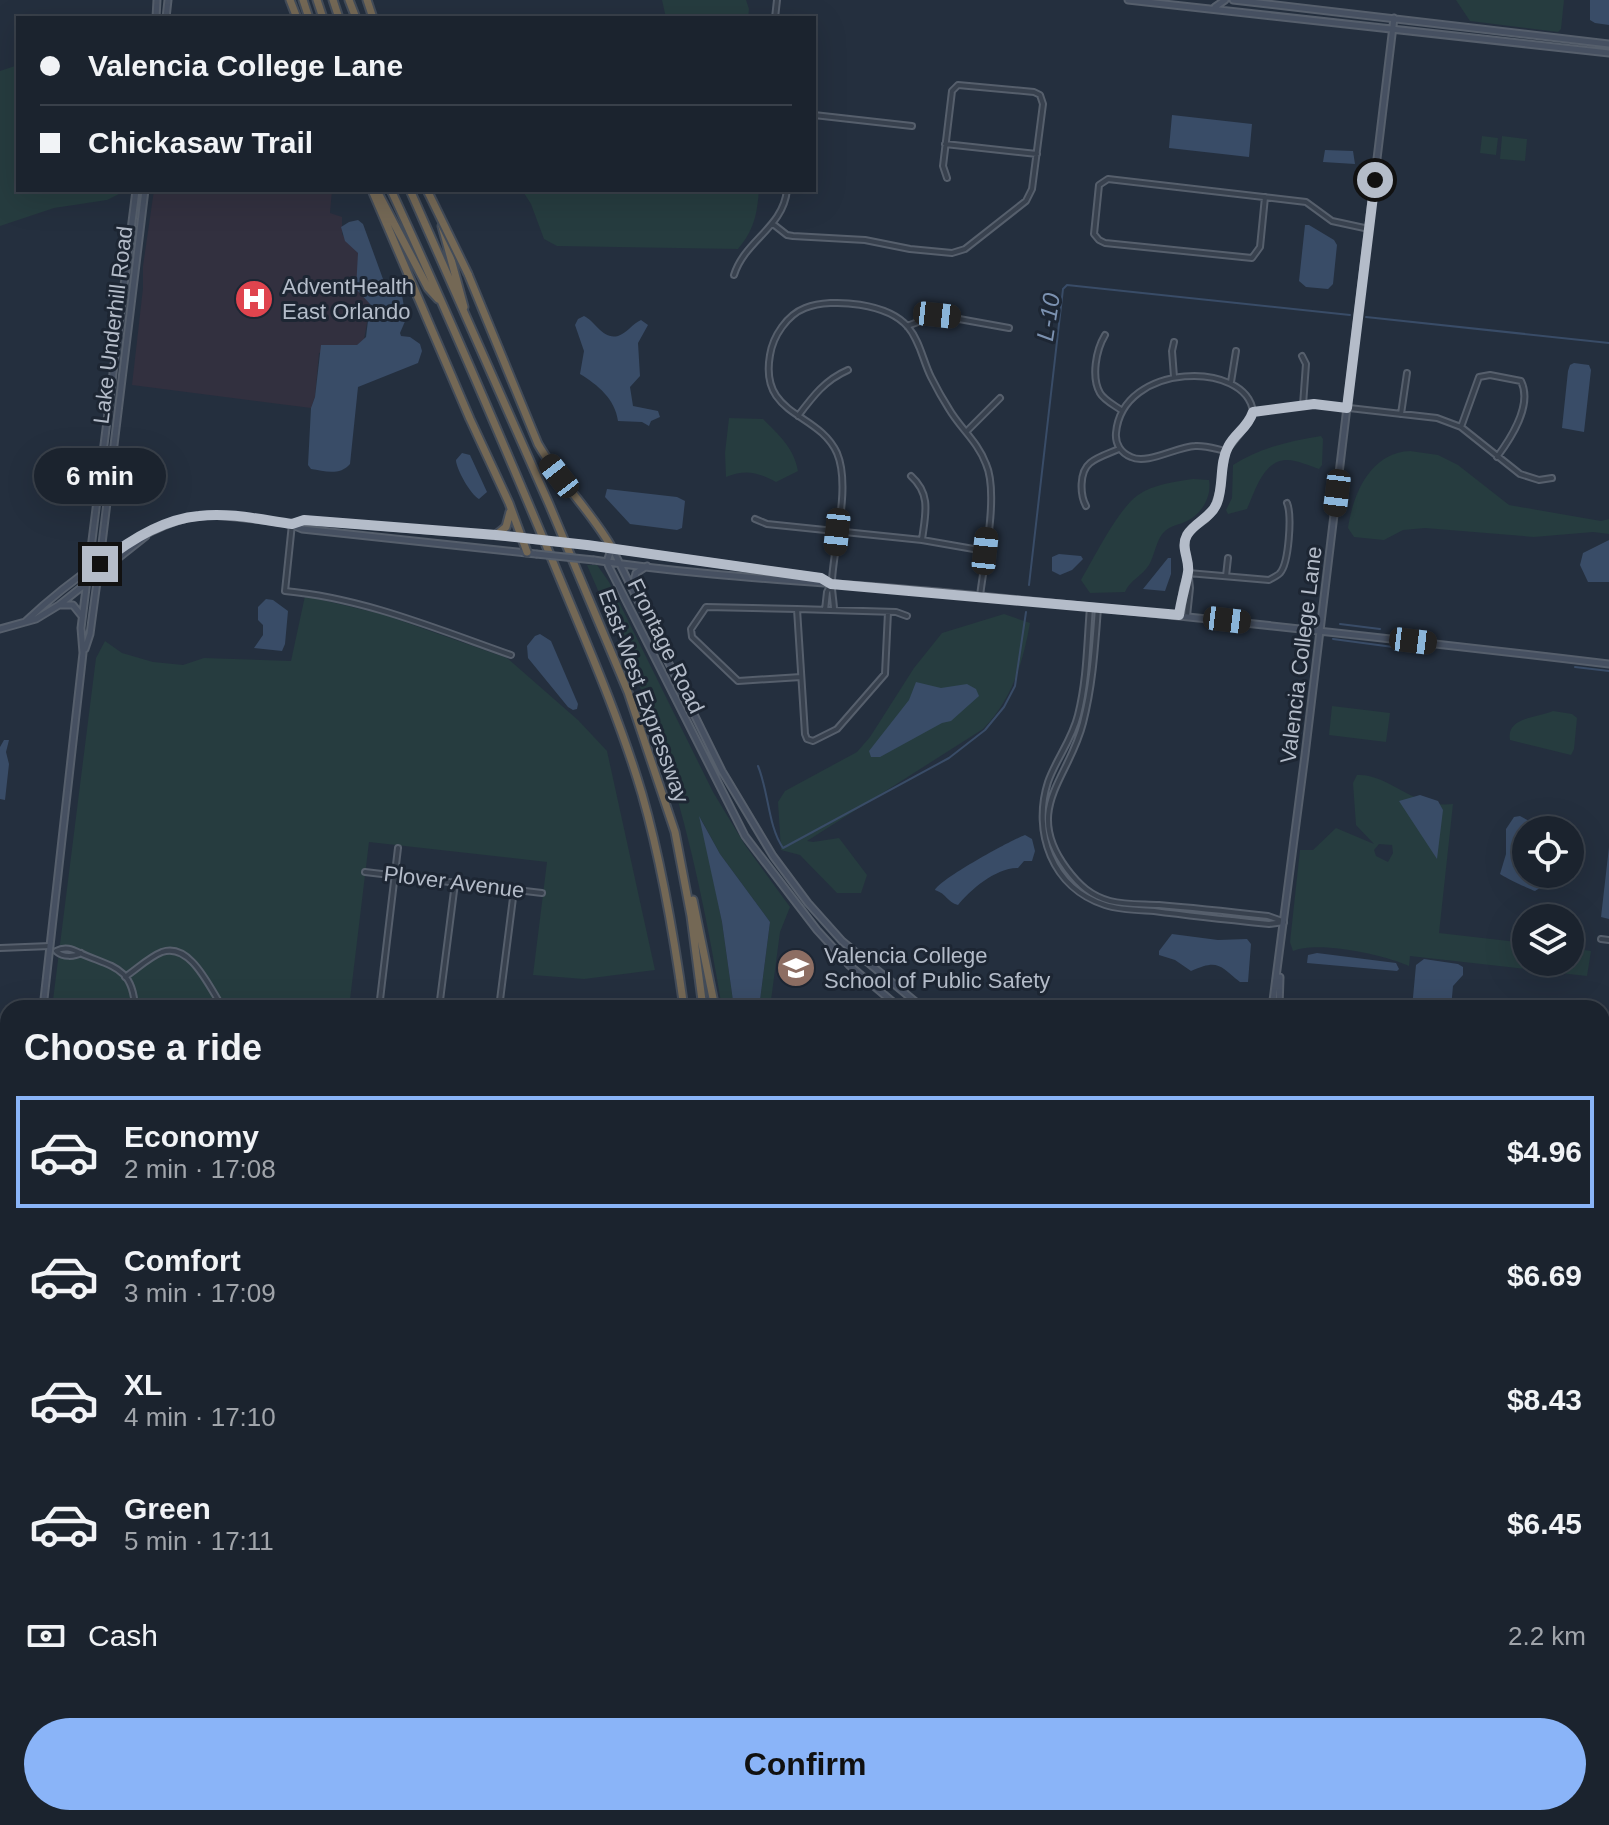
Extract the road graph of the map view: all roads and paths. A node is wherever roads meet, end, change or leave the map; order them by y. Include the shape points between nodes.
1 (1128, 0) edge
2 (1225, 0) edge
3 (1233, 0) edge
4 (1210, 9) junction
5 (1394, 18) junction
6 (1393, 28) junction
7 (1580, 40) junction
8 (1609, 44) edge
9 (1567, 49) junction
10 (1609, 53) edge
11 (816, 115) edge
12 (912, 126) dead end
13 (945, 144) junction
14 (1037, 154) junction
15 (947, 178) dead end
16 (136, 192) edge
17 (145, 192) edge
18 (375, 192) edge
19 (375, 192) edge
20 (392, 192) edge
21 (411, 192) edge
22 (429, 192) edge
23 (429, 192) edge
24 (786, 192) edge
25 (1265, 197) junction
26 (773, 224) junction
27 (1369, 229) junction
28 (734, 275) dead end
29 (123, 297) junction
30 (444, 306) junction
31 (129, 319) junction
32 (467, 321) junction
33 (907, 326) junction
34 (1009, 328) dead end
35 (1105, 335) dead end
36 (1174, 342) dead end
37 (1236, 351) dead end
38 (1302, 356) dead end
39 (115, 369) junction
40 (848, 370) dead end
41 (1407, 373) dead end
42 (1174, 377) junction
43 (1231, 382) junction
44 (121, 389) junction
45 (1000, 398) dead end
46 (1303, 405) junction
47 (1347, 408) junction
48 (1121, 410) junction
49 (1253, 412) junction
50 (1401, 414) junction
51 (798, 416) junction
52 (1461, 427) junction
53 (967, 431) junction
54 (1119, 449) junction
55 (1226, 451) junction
56 (1497, 457) junction
57 (911, 476) dead end
58 (1552, 478) dead end
59 (1287, 503) dead end
60 (510, 506) junction
61 (1086, 506) dead end
62 (755, 519) dead end
63 (292, 524) junction
64 (837, 532) junction
65 (148, 534) junction
66 (496, 535) junction
67 (103, 538) junction
68 (526, 538) junction
69 (922, 540) junction
70 (612, 548) junction
71 (119, 549) junction
72 (985, 551) junction
73 (527, 552) junction
74 (1228, 558) dead end
75 (607, 562) junction
76 (618, 563) junction
77 (100, 564) junction
78 (648, 566) junction
79 (89, 571) junction
80 (1188, 573) junction
81 (98, 575) junction
82 (1226, 576) junction
83 (88, 583) junction
84 (831, 584) junction
85 (633, 590) junction
86 (980, 596) junction
87 (59, 605) junction
88 (1090, 607) junction
89 (1098, 607) junction
90 (797, 609) junction
91 (825, 610) junction
92 (834, 610) junction
93 (888, 612) junction
94 (1183, 615) junction
95 (907, 616) dead end
96 (83, 619) junction
97 (25, 622) junction
98 (0, 629) edge
99 (1321, 631) junction
100 (83, 653) junction
101 (511, 655) dead end
102 (1609, 664) edge
103 (801, 677) junction
104 (675, 832) junction
105 (398, 848) dead end
106 (365, 872) dead end
107 (395, 875) junction
108 (455, 883) junction
109 (514, 890) junction
110 (542, 893) dead end
111 (1284, 922) junction
112 (1601, 939) dead end
113 (1609, 940) edge
114 (0, 948) edge
115 (52, 949) junction
116 (1280, 962) junction
117 (125, 977) junction
118 (44, 1000) edge
119 (134, 1000) edge
120 (218, 1000) edge
121 (380, 1000) edge
122 (440, 1000) edge
123 (500, 1000) edge
124 (683, 1000) edge
125 (702, 1000) edge
126 (714, 1000) edge
127 (891, 1000) edge
128 (913, 1000) edge
129 (1273, 1000) edge
130 (1279, 1000) edge

1 - 4 street
2 - 4 street
3 - 5 street
4 - 6 street
5 - 6 street, Valencia College Lane
5 - 7 street
6 - 9 street
6 - 27 street, Valencia College Lane
7 - 8 street
7 - 9 street
9 - 10 street
11 - 12 street
13 - 14 street
13 - 14 street via 952,91 964,83 1040,95
13 - 15 street
14 - 26 street via 1026,201 965,249 952,253 793,236
16 - 29 street, Lake Underhill Road
17 - 31 street, Lake Underhill Road
18 - 60 highway
19 - 30 highway via 428,288
20 - 30 highway, East-West Expressway
21 - 32 highway, East-West Expressway
22 - 32 highway
23 - 70 highway, bridge via 538,444
24 - 26 street
25 - 25 street via 1108,179 1099,187 1094,234 1105,243 1252,258 1260,247
25 - 27 street via 1306,202 1332,221
26 - 28 street via 744,252
27 - 47 street, Valencia College Lane
29 - 31 street
29 - 39 street, Lake Underhill Road
30 - 124 highway, East-West Expressway via 617,717 659,862
31 - 44 street, Lake Underhill Road
32 - 104 highway, East-West Expressway via 623,679
33 - 34 street via 937,315
33 - 51 street via 881,309 840,304 807,307 791,316 770,351 768,375 775,397
33 - 53 street via 944,400
35 - 48 street via 1096,380 1101,396
36 - 42 street
37 - 43 street
38 - 46 street
39 - 44 street
39 - 79 street, Lake Underhill Road
40 - 51 street via 820,387
41 - 50 street
42 - 43 street
42 - 48 street via 1133,395
43 - 49 street via 1246,394
44 - 67 street, Lake Underhill Road
45 - 53 street
46 - 47 street
46 - 49 street
47 - 50 street
47 - 99 street, Valencia College Lane
48 - 54 street
49 - 55 street
50 - 52 street
51 - 64 street via 830,440 839,461
52 - 56 street
52 - 56 street via 1479,377 1521,381 1520,419
53 - 72 street via 987,465 992,487
54 - 55 street via 1132,459 1197,446
54 - 61 street via 1085,469
55 - 80 street via 1217,502 1185,540
56 - 58 street via 1530,478
57 - 69 street via 925,496
59 - 82 street via 1289,525 1280,574 1269,580
60 - 66 highway via 508,523
60 - 68 highway
62 - 64 street
63 - 65 street via 204,515
63 - 66 street via 304,520
63 - 73 street
63 - 101 street via 285,591 384,611
64 - 69 street
64 - 84 street
65 - 71 street
65 - 81 street
66 - 68 street
67 - 71 street
67 - 77 street, Lake Underhill Road
68 - 70 street, bridge
68 - 73 highway
69 - 72 street
70 - 75 street, Frontage Road
70 - 76 street, Frontage Road
70 - 84 street via 821,578
71 - 77 street
72 - 86 street
73 - 75 street, bridge
74 - 82 street
75 - 76 street
75 - 127 street, Frontage Road via 745,836 817,930
76 - 78 street
76 - 85 street, Frontage Road
77 - 79 street
77 - 81 street, Lake Underhill Road
78 - 84 street
78 - 85 street via 636,573
79 - 83 street, Lake Underhill Road
79 - 97 street
80 - 82 street
80 - 94 street
81 - 83 street
81 - 100 street, Lake Underhill Road
83 - 87 street
83 - 96 street, Lake Underhill Road
84 - 86 street
84 - 91 street
84 - 92 street
85 - 128 street, Frontage Road via 722,771 773,856 842,941
86 - 88 street
87 - 96 street via 73,605
87 - 97 street
88 - 89 street
88 - 111 street via 1079,712 1050,776 1042,812 1044,839 1054,864 1076,889 1108,906
89 - 94 street
89 - 111 street via 1094,670 1083,722 1050,803 1049,835 1055,852 1079,885 1111,901 1268,916
90 - 91 street
90 - 103 street
90 - 103 street via 706,607 691,631 738,681
91 - 92 street
92 - 93 street
93 - 95 street
93 - 103 street via 885,674 837,729 816,741 805,734
94 - 99 street
96 - 100 street, Lake Underhill Road
97 - 98 street
99 - 102 street
99 - 111 street, Valencia College Lane
100 - 115 street, Lake Underhill Road
104 - 125 highway, East-West Expressway
104 - 126 highway
105 - 107 street
106 - 107 street, Plover Avenue
107 - 108 street, Plover Avenue
107 - 121 street
108 - 109 street, Plover Avenue
108 - 122 street
109 - 110 street, Plover Avenue
109 - 123 street
111 - 116 street, Valencia College Lane
112 - 113 street
114 - 115 street
115 - 117 street via 76,949
115 - 118 street, Lake Underhill Road
116 - 129 street, Valencia College Lane
116 - 130 street, Valencia College Lane
117 - 119 street
117 - 120 street via 161,952 179,953 192,961

